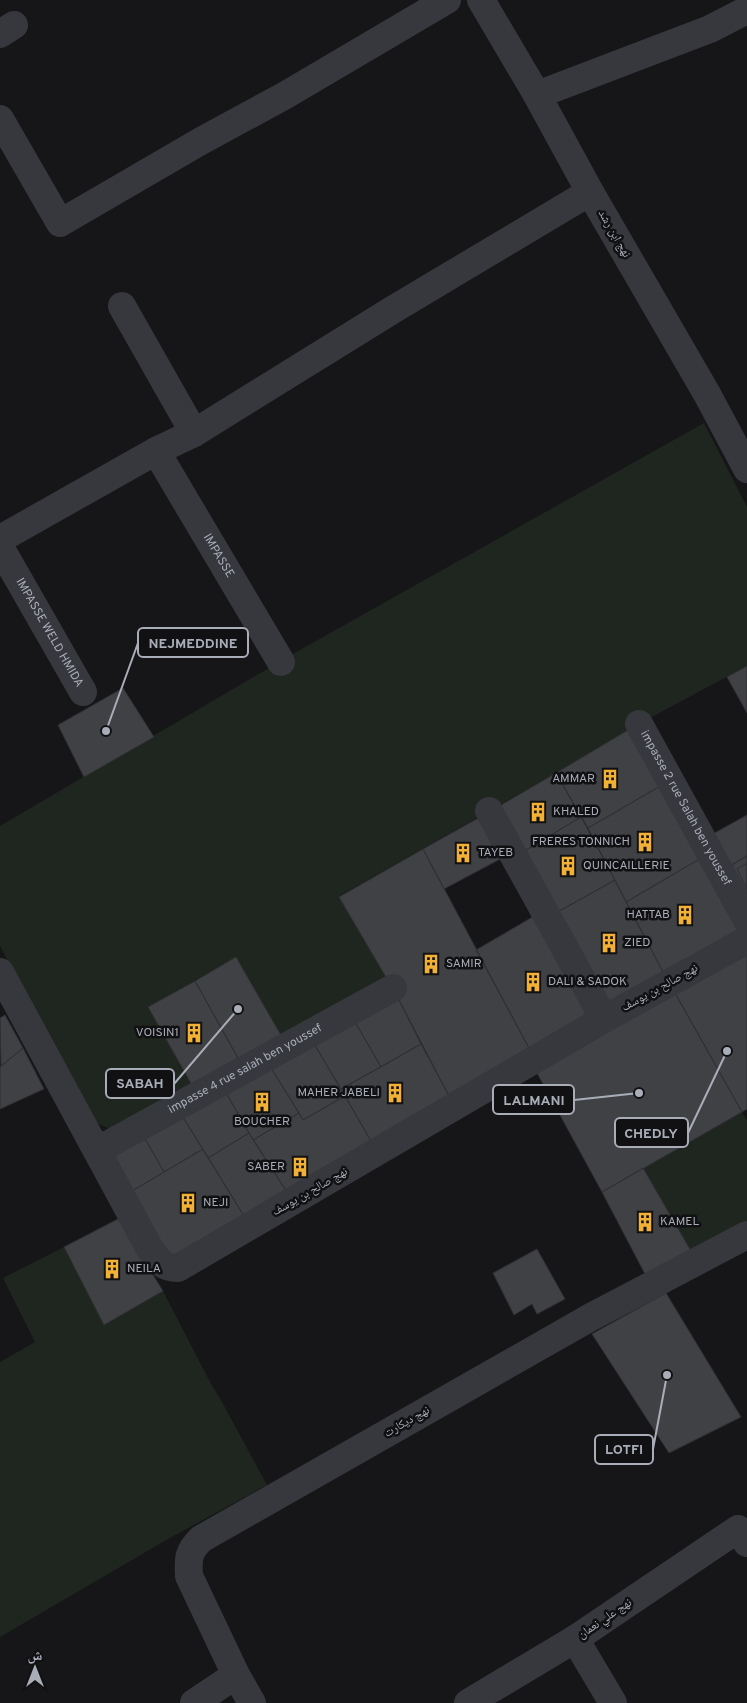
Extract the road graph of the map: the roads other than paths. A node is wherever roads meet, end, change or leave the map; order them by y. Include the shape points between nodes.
1 (447, 0) edge
2 (481, 0) edge
3 (747, 10) edge
4 (536, 95) junction
5 (0, 119) edge
6 (590, 192) junction
7 (122, 306) dead end
8 (194, 433) junction
9 (156, 451) junction
10 (747, 469) edge
11 (0, 539) edge
12 (0, 547) edge
13 (281, 662) dead end
14 (83, 692) dead end
15 (639, 724) dead end
16 (489, 812) dead end
17 (747, 920) edge
18 (747, 940) edge
19 (2, 982) edge
20 (392, 988) dead end
21 (604, 1019) junction
22 (98, 1150) junction
23 (747, 1235) edge
24 (743, 1536) edge
25 (575, 1639) junction
26 (236, 1674) junction
27 (194, 1703) edge
28 (252, 1703) edge
29 (468, 1703) edge
30 (613, 1703) edge

1 - 5 street via 60,223
2 - 4 street, نهج ابن رشد
3 - 4 street via 710,29
4 - 6 street, نهج ابن رشد
6 - 8 street
6 - 10 street, نهج ابن رشد
7 - 8 street
8 - 9 street
9 - 11 street
9 - 13 street, IMPASSE
12 - 14 street, IMPASSE WELD HMIDA
15 - 17 street, impasse 2 rue Salah ben youssef
16 - 21 street
18 - 21 street, نهج صالح بن يوسف
19 - 22 street, نهج صالح بن يوسف
20 - 22 street, impasse 4 rue salah ben youssef
21 - 22 street, نهج صالح بن يوسف via 178,1268 160,1263 150,1250
23 - 26 street, نهج ديكارت via 591,1317 201,1539 191,1550 189,1576
24 - 25 street, نهج علي نعمان
25 - 29 street, نهج علي نعمان
25 - 30 street
26 - 27 street
26 - 28 street, نهج ديكارت

